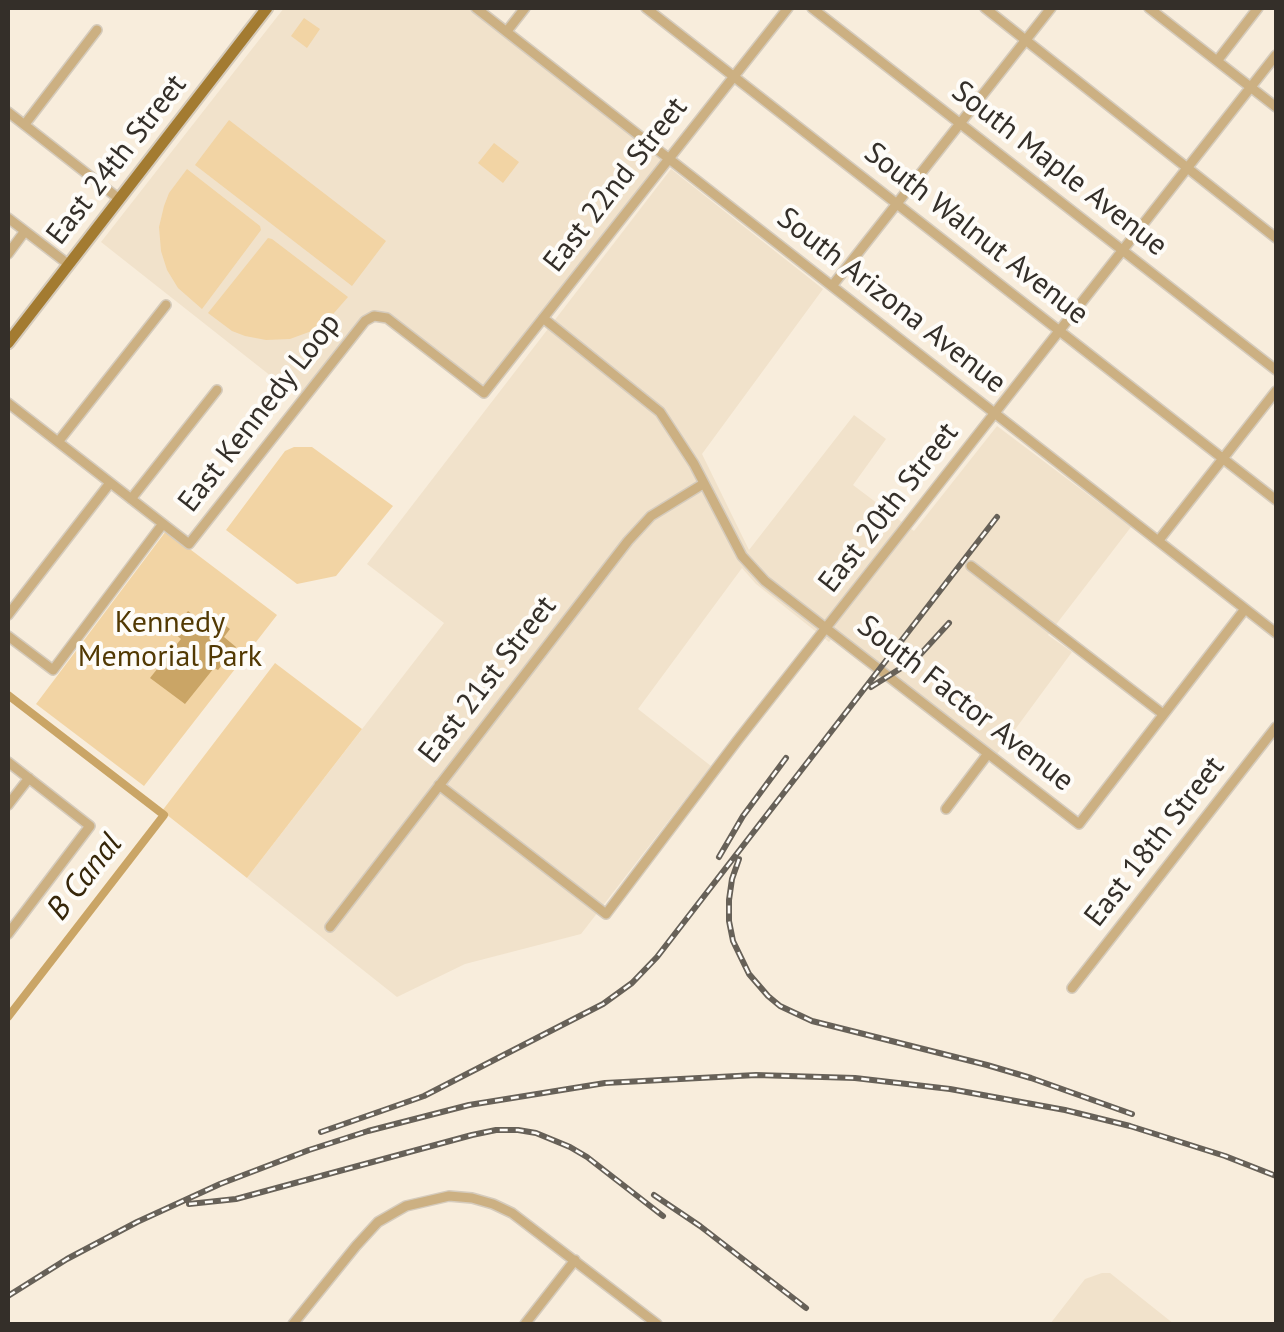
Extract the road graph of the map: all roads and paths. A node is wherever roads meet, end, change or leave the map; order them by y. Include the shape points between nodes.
1 (266, 8) edge
2 (476, 8) edge
3 (525, 8) edge
4 (646, 8) edge
5 (788, 8) edge
6 (812, 8) edge
7 (984, 8) edge
8 (1052, 8) edge
9 (1258, 8) edge
10 (1153, 9) edge
11 (97, 30) dead end
12 (507, 31) junction
13 (1026, 40) junction
14 (1276, 55) edge
15 (1217, 60) junction
16 (734, 76) junction
17 (1251, 87) junction
18 (1276, 107) edge
19 (8, 112) edge
20 (24, 124) junction
21 (961, 124) junction
22 (670, 158) junction
23 (1186, 168) junction
24 (118, 198) junction
25 (898, 204) junction
26 (8, 218) edge
27 (24, 231) junction
28 (1276, 238) edge
29 (1122, 250) junction
30 (8, 254) edge
31 (68, 264) junction
32 (832, 286) junction
33 (166, 306) dead end
34 (374, 316) joint
35 (544, 318) junction
36 (1059, 330) junction
37 (8, 343) edge
38 (1276, 370) edge
39 (217, 390) dead end
40 (1276, 392) edge
41 (8, 403) edge
42 (994, 414) junction
43 (58, 442) junction
44 (1223, 459) junction
45 (110, 483) junction
46 (704, 484) junction
47 (131, 499) junction
48 (1276, 500) edge
49 (162, 524) junction
50 (1160, 540) junction
51 (971, 566) dead end
52 (1245, 608) junction
53 (8, 616) edge
54 (827, 628) junction
55 (1276, 633) edge
56 (8, 636) edge
57 (1163, 714) junction
58 (1276, 727) edge
59 (987, 755) junction
60 (8, 762) edge
61 (28, 778) junction
62 (438, 785) junction
63 (8, 806) edge
64 (946, 809) dead end
65 (330, 927) dead end
66 (8, 934) edge
67 (1072, 988) dead end
68 (575, 1260) junction
69 (293, 1324) edge
70 (525, 1324) edge
71 (657, 1324) edge

1 - 24 main road, East 24th Street
2 - 12 street, South Arizona Avenue
3 - 12 street
4 - 16 street, South Walnut Avenue
5 - 16 street, East 22nd Street
6 - 21 street, South Maple Avenue
7 - 13 street
8 - 13 street
9 - 15 street
10 - 15 street
11 - 20 street
12 - 22 street, South Arizona Avenue
13 - 21 street
13 - 23 street
14 - 17 street, East 20th Street
15 - 17 street
16 - 22 street, East 22nd Street
16 - 25 street, South Walnut Avenue
17 - 18 street
17 - 23 street, East 20th Street
19 - 20 street
20 - 24 street
21 - 25 street
21 - 29 street, South Maple Avenue
22 - 32 street, South Arizona Avenue
22 - 35 street, East 22nd Street
23 - 28 street
23 - 29 street, East 20th Street
24 - 31 main road, East 24th Street
25 - 32 street
25 - 36 street, South Walnut Avenue
26 - 27 street
27 - 30 street
27 - 31 street
29 - 36 street, East 20th Street
29 - 38 street, South Maple Avenue
31 - 37 main road, East 24th Street
32 - 42 street, South Arizona Avenue
33 - 43 street
34 - 35 street, East 22nd Street via 388,318 484,393
34 - 49 street, East Kennedy Loop via 188,544
35 - 46 street, South Factor Avenue via 660,412
36 - 42 street, East 20th Street
36 - 44 street, South Walnut Avenue
39 - 47 street
40 - 44 street
41 - 43 street
42 - 50 street, South Arizona Avenue
42 - 54 street, East 20th Street
43 - 45 street
44 - 48 street, South Walnut Avenue
44 - 50 street
45 - 47 street
45 - 53 street
46 - 54 street, South Factor Avenue via 742,556
46 - 62 street, East 21st Street via 640,528
47 - 49 street
49 - 56 street via 52,670
50 - 52 street, South Arizona Avenue
51 - 57 street
52 - 55 street, South Arizona Avenue
52 - 57 street
54 - 59 street, South Factor Avenue
54 - 62 street, East 20th Street via 606,914
57 - 59 street, South Factor Avenue via 1079,824
58 - 67 street, East 18th Street
59 - 64 street
60 - 61 street
61 - 63 street
61 - 66 street via 90,826
62 - 65 street, East 21st Street
68 - 69 street via 512,1213 449,1196 406,1206 378,1222
68 - 70 street
68 - 71 street

